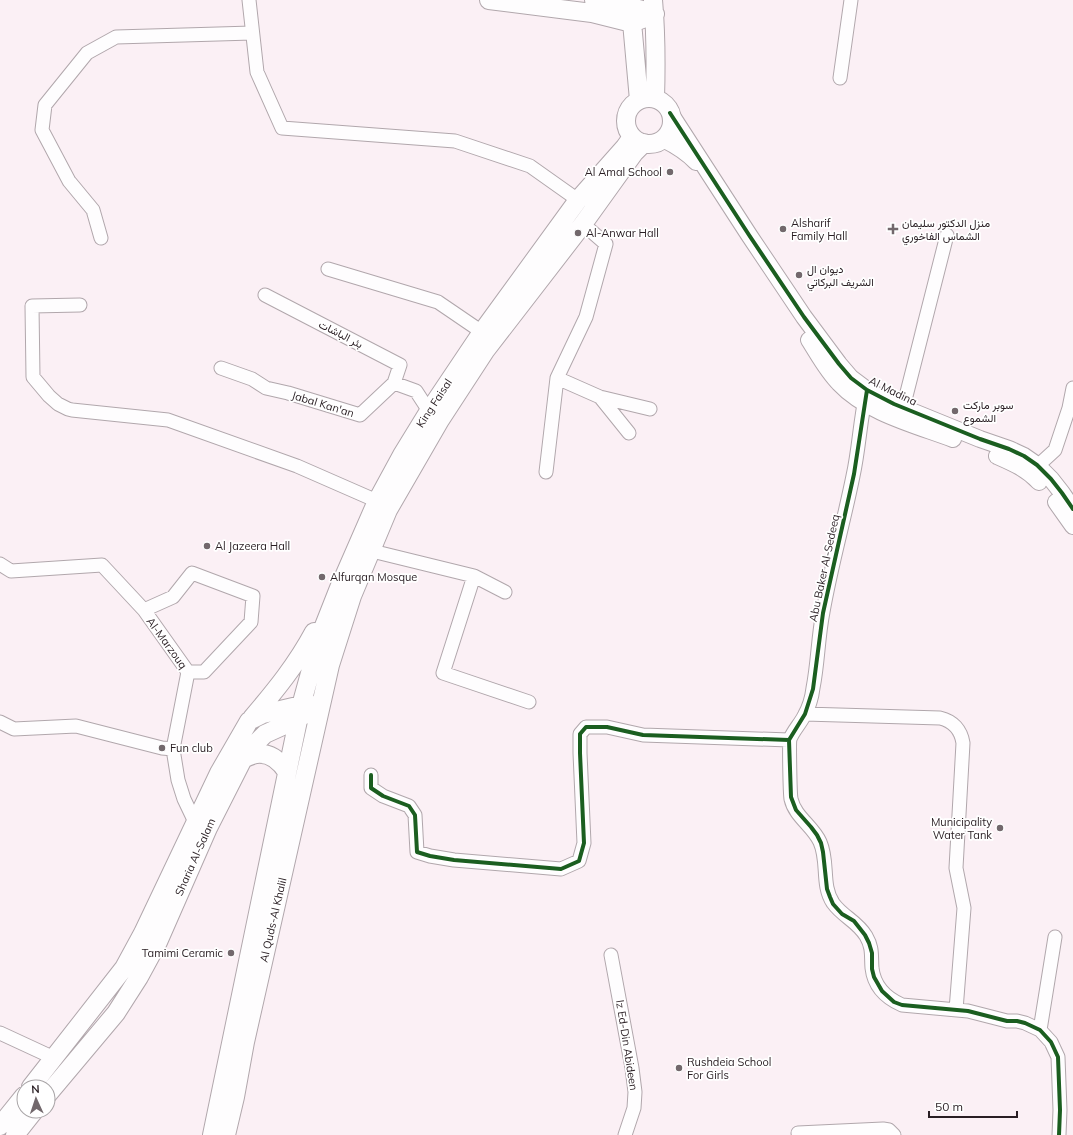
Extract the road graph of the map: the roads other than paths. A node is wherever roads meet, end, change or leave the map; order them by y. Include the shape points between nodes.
1 (249, 0) edge
2 (489, 0) edge
3 (594, 0) edge
4 (851, 0) edge
5 (654, 7) edge
6 (631, 10) edge
7 (252, 33) junction
8 (840, 78) dead end
9 (647, 100) junction
10 (670, 113) junction
11 (663, 139) junction
12 (638, 140) junction
13 (717, 185) junction
14 (578, 200) junction
15 (584, 224) junction
16 (947, 235) dead end
17 (101, 238) dead end
18 (328, 269) dead end
19 (265, 296) dead end
20 (80, 305) dead end
21 (482, 332) junction
22 (221, 368) dead end
23 (557, 378) junction
24 (394, 383) junction
25 (1073, 388) edge
26 (866, 396) junction
27 (600, 397) junction
28 (903, 408) junction
29 (650, 409) dead end
30 (429, 411) junction
31 (629, 433) dead end
32 (1033, 469) junction
33 (546, 472) dead end
34 (377, 501) junction
35 (1073, 509) edge
36 (1073, 526) edge
37 (372, 551) junction
38 (0, 564) edge
39 (474, 576) junction
40 (339, 588) junction
41 (506, 592) dead end
42 (144, 610) junction
43 (188, 672) junction
44 (529, 702) dead end
45 (321, 704) junction
46 (299, 713) junction
47 (805, 714) junction
48 (0, 722) edge
49 (249, 722) junction
50 (789, 740) junction
51 (173, 749) junction
52 (243, 759) junction
53 (287, 772) junction
54 (371, 775) dead end
55 (202, 825) junction
56 (1055, 937) dead end
57 (611, 955) dead end
58 (956, 1010) junction
59 (1040, 1030) junction
60 (0, 1033) edge
61 (54, 1058) junction
62 (37, 1079) edge
63 (56, 1084) edge
64 (16, 1106) edge
65 (28, 1119) edge
66 (0, 1126) edge
67 (798, 1133) dead end
68 (15, 1135) edge
69 (212, 1135) edge
70 (226, 1135) edge
71 (625, 1135) edge
72 (894, 1135) edge
73 (1059, 1135) edge

1 - 7 street
2 - 6 main road via 592,13
3 - 6 main road
4 - 8 street
5 - 6 main road
5 - 9 main road via 656,78
6 - 9 main road
7 - 14 street via 257,72 282,128 455,141 530,166
7 - 17 street via 116,37 87,54 45,105 42,130 69,181 93,210
9 - 10 main road via 662,102
9 - 12 main road via 633,104 626,117 628,131
10 - 11 main road via 670,128
10 - 13 street
11 - 12 main road via 650,144
11 - 13 street via 692,158
12 - 14 main road, King Faisal via 625,147
12 - 15 main road, King Faisal via 634,152
13 - 26 street, Al Madina via 808,323
14 - 21 main road, King Faisal
15 - 23 street via 606,244 586,317
15 - 37 main road, King Faisal via 485,351 440,420 388,510
16 - 28 street
18 - 21 street via 438,302
19 - 24 street, بئر الباشات via 400,364
20 - 34 street via 32,306 33,377 58,404 72,410 168,420 297,466
21 - 30 main road, King Faisal
22 - 24 street, Jabal Kan'an via 252,379 266,388 360,415
23 - 27 street
23 - 33 street
24 - 30 street via 416,391
25 - 32 street via 1055,450
26 - 28 street, Al Madina
26 - 32 street, Al Madina via 874,408 893,417
26 - 47 street, Abu Baker Al-Sedeeq via 854,474 822,613 813,689
27 - 29 street
27 - 31 street
28 - 32 street, Al Madina via 1024,456
30 - 34 main road, King Faisal
32 - 35 street, Al Madina via 1051,479
32 - 36 street, Al Madina
34 - 40 main road, King Faisal
37 - 39 street
37 - 45 main road, King Faisal via 352,596 330,665
38 - 42 street, Al-Marzouq via 11,570 102,565
39 - 41 street
39 - 44 street via 443,673
40 - 46 main road, King Faisal via 324,626
40 - 49 main road, Sharia Al-Salam via 304,652
42 - 43 street, Al-Marzouq
42 - 43 street via 172,597 192,573 253,596 251,622 204,672
43 - 51 street, Al-Marzouq
45 - 46 main road, Sharia Al-Salam
45 - 70 main road, Al Quds-Al Khalil
46 - 49 main road, Sharia Al-Salam via 281,709 263,714
46 - 52 main road, Sharia Al-Salam via 265,734
46 - 53 main road, Al Quds-Al Khalil
47 - 50 street, Abu Baker Al-Sedeeq
47 - 58 street via 940,718 953,724 961,734 963,743 956,868 964,908
48 - 51 street via 14,729 76,726
49 - 55 main road, Sharia Al-Salam via 219,773
50 - 54 street via 643,735 607,727 586,727 580,734 584,843 579,861 561,868 454,860 417,852 415,815 409,806 383,796 371,788
50 - 58 street via 790,790 793,804 821,843 827,889 833,904 842,914 854,921 869,943 877,985 887,997 902,1005
51 - 55 street, Al-Marzouq via 184,799
52 - 53 main road via 256,754 267,755 282,764
52 - 55 main road, Sharia Al-Salam
53 - 69 main road, Al Quds-Al Khalil
55 - 61 main road, Sharia Al-Salam via 124,968
55 - 63 main road, Sharia Al-Salam via 158,942 116,1013
56 - 59 street
57 - 71 street, Iz Ed-Din Abideen via 635,1092 634,1108
58 - 59 street via 1017,1021
59 - 73 street via 1051,1042 1058,1057
60 - 61 street
61 - 62 main road, Sharia Al-Salam
64 - 66 main road
65 - 68 main road
67 - 72 street via 885,1129

